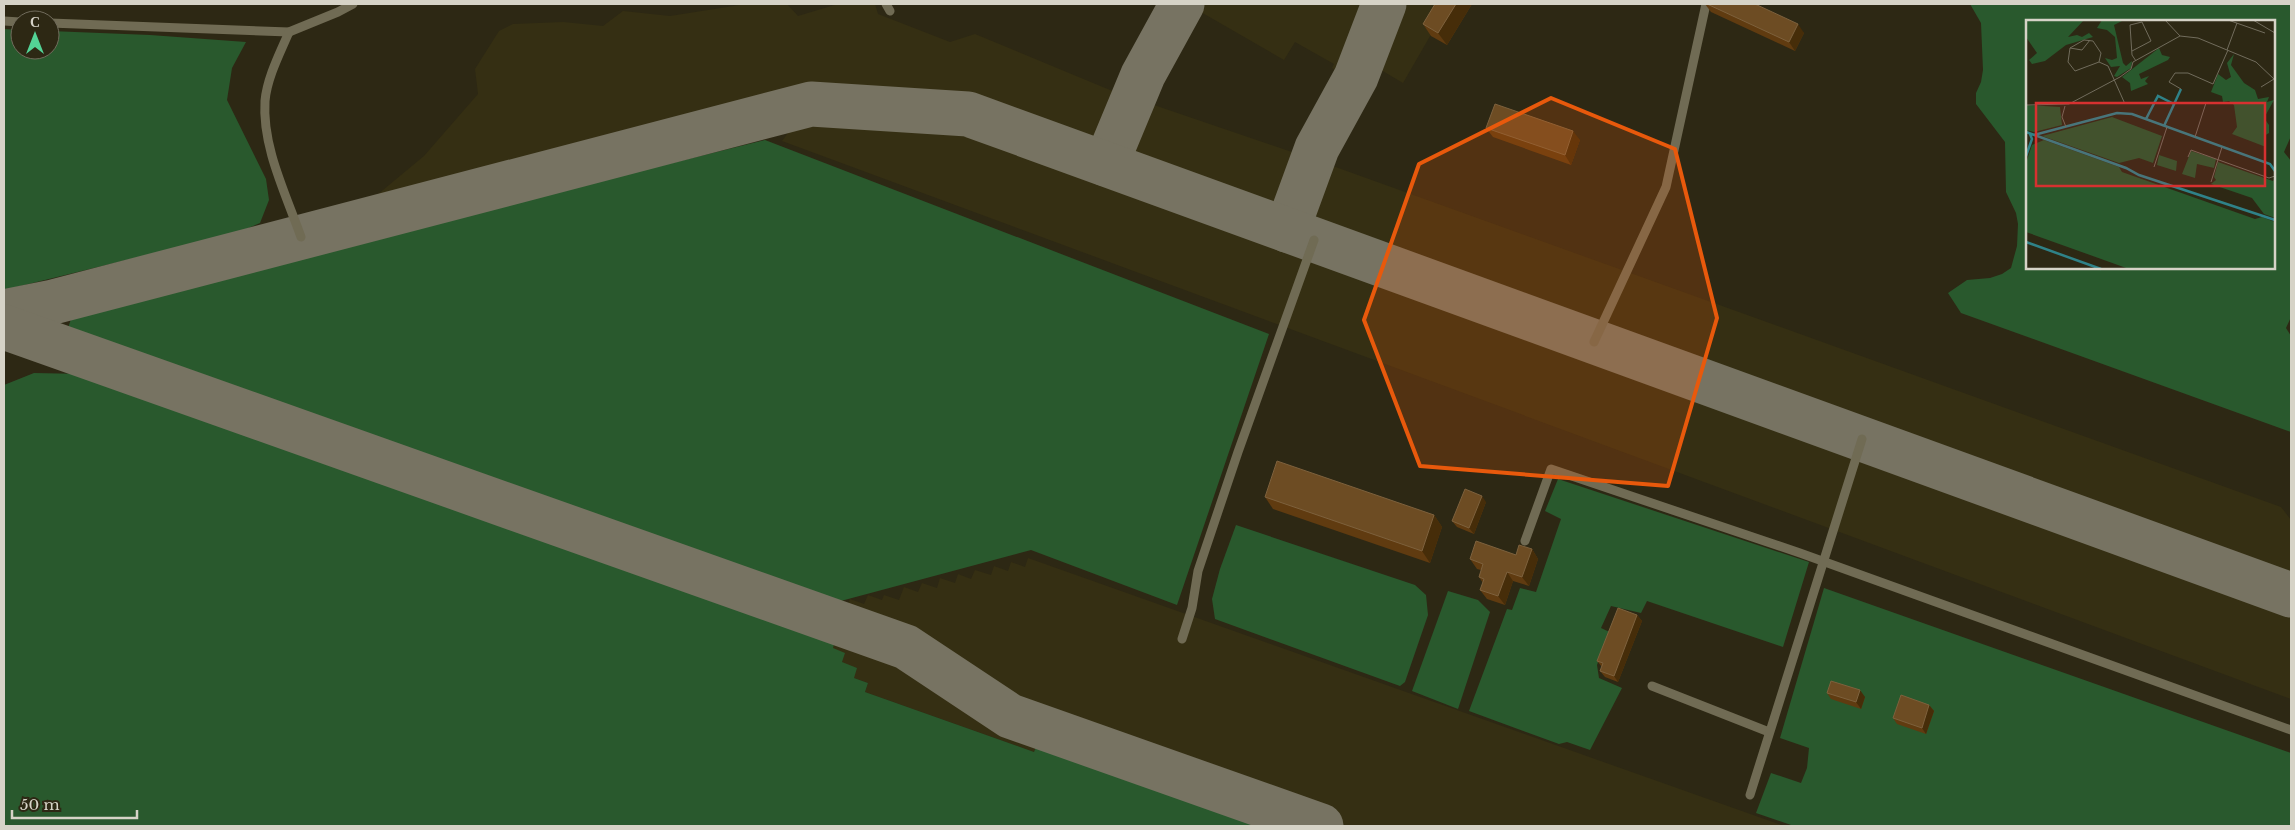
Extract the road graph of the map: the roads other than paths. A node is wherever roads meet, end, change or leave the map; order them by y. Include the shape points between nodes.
1 (353, 4) edge
2 (1706, 4) edge
3 (60, 23) edge
4 (289, 32) junction
5 (301, 237) dead end
6 (1314, 240) dead end
7 (1594, 342) dead end
8 (1862, 439) dead end
9 (1525, 542) dead end
10 (1822, 561) junction
11 (1182, 639) dead end
12 (1652, 686) dead end
13 (2291, 730) edge
14 (1769, 732) junction
15 (1750, 795) dead end

1 - 4 lane
2 - 7 lane via 1666,187
3 - 4 lane
4 - 5 lane via 275,64 265,100 268,138
6 - 11 lane via 1201,561
8 - 10 lane
9 - 10 lane via 1550,469
10 - 13 lane
10 - 14 lane
12 - 14 lane
14 - 15 lane

